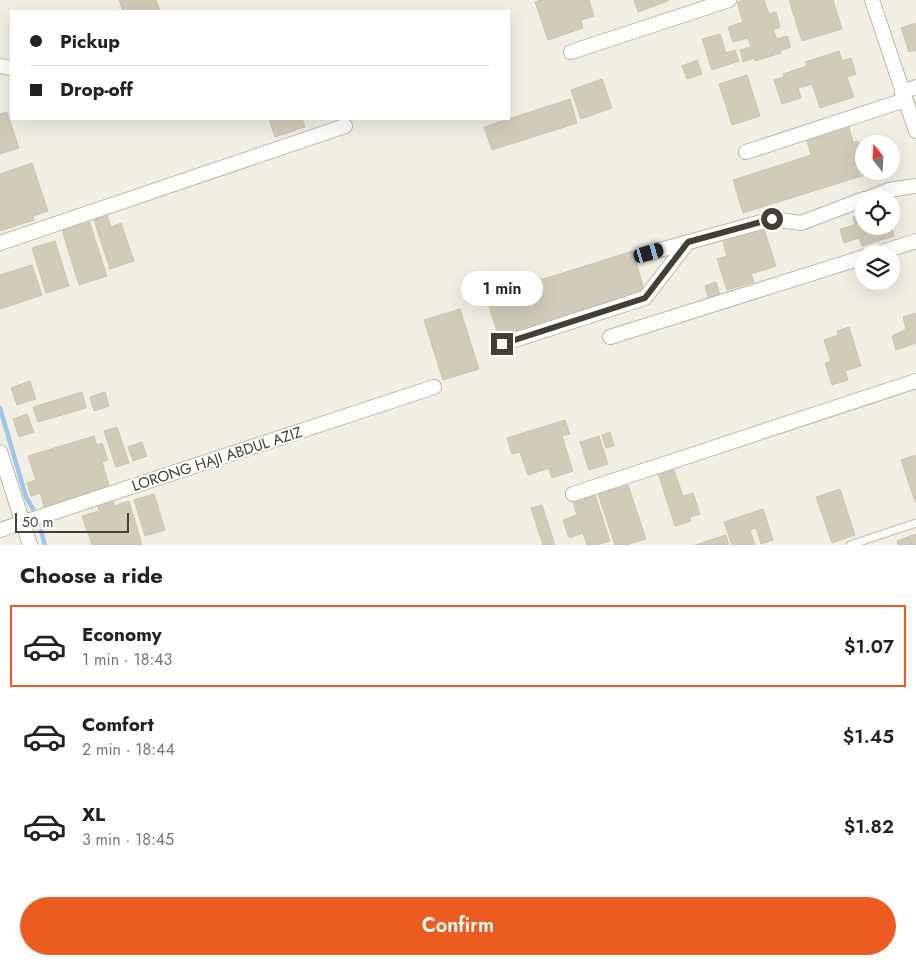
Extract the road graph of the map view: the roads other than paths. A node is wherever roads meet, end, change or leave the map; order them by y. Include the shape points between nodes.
1 (729, 0) edge
2 (872, 0) edge
3 (571, 52) dead end
4 (916, 88) edge
5 (903, 96) junction
6 (345, 126) dead end
7 (916, 131) edge
8 (746, 152) dead end
9 (916, 186) edge
10 (889, 190) edge
11 (855, 203) edge
12 (916, 241) edge
13 (688, 242) junction
14 (0, 243) edge
15 (900, 246) edge
16 (649, 253) dead end
17 (855, 261) edge
18 (610, 337) dead end
19 (502, 344) dead end
20 (916, 381) edge
21 (434, 387) dead end
22 (0, 452) edge
23 (573, 494) dead end
24 (23, 523) junction
25 (916, 523) edge
26 (0, 530) edge
27 (30, 545) edge
28 (850, 545) edge

1 - 3 street
2 - 5 street
4 - 5 street
5 - 7 street
5 - 8 street
6 - 14 street
9 - 10 street
11 - 13 street via 801,223 772,219
12 - 15 street
13 - 16 street
13 - 19 street via 645,298
17 - 18 street
20 - 23 street
21 - 24 street, LORONG HAJI ABDUL AZIZ
22 - 24 street
24 - 26 street, LORONG HAJI ABDUL AZIZ
24 - 27 street
25 - 28 lane

